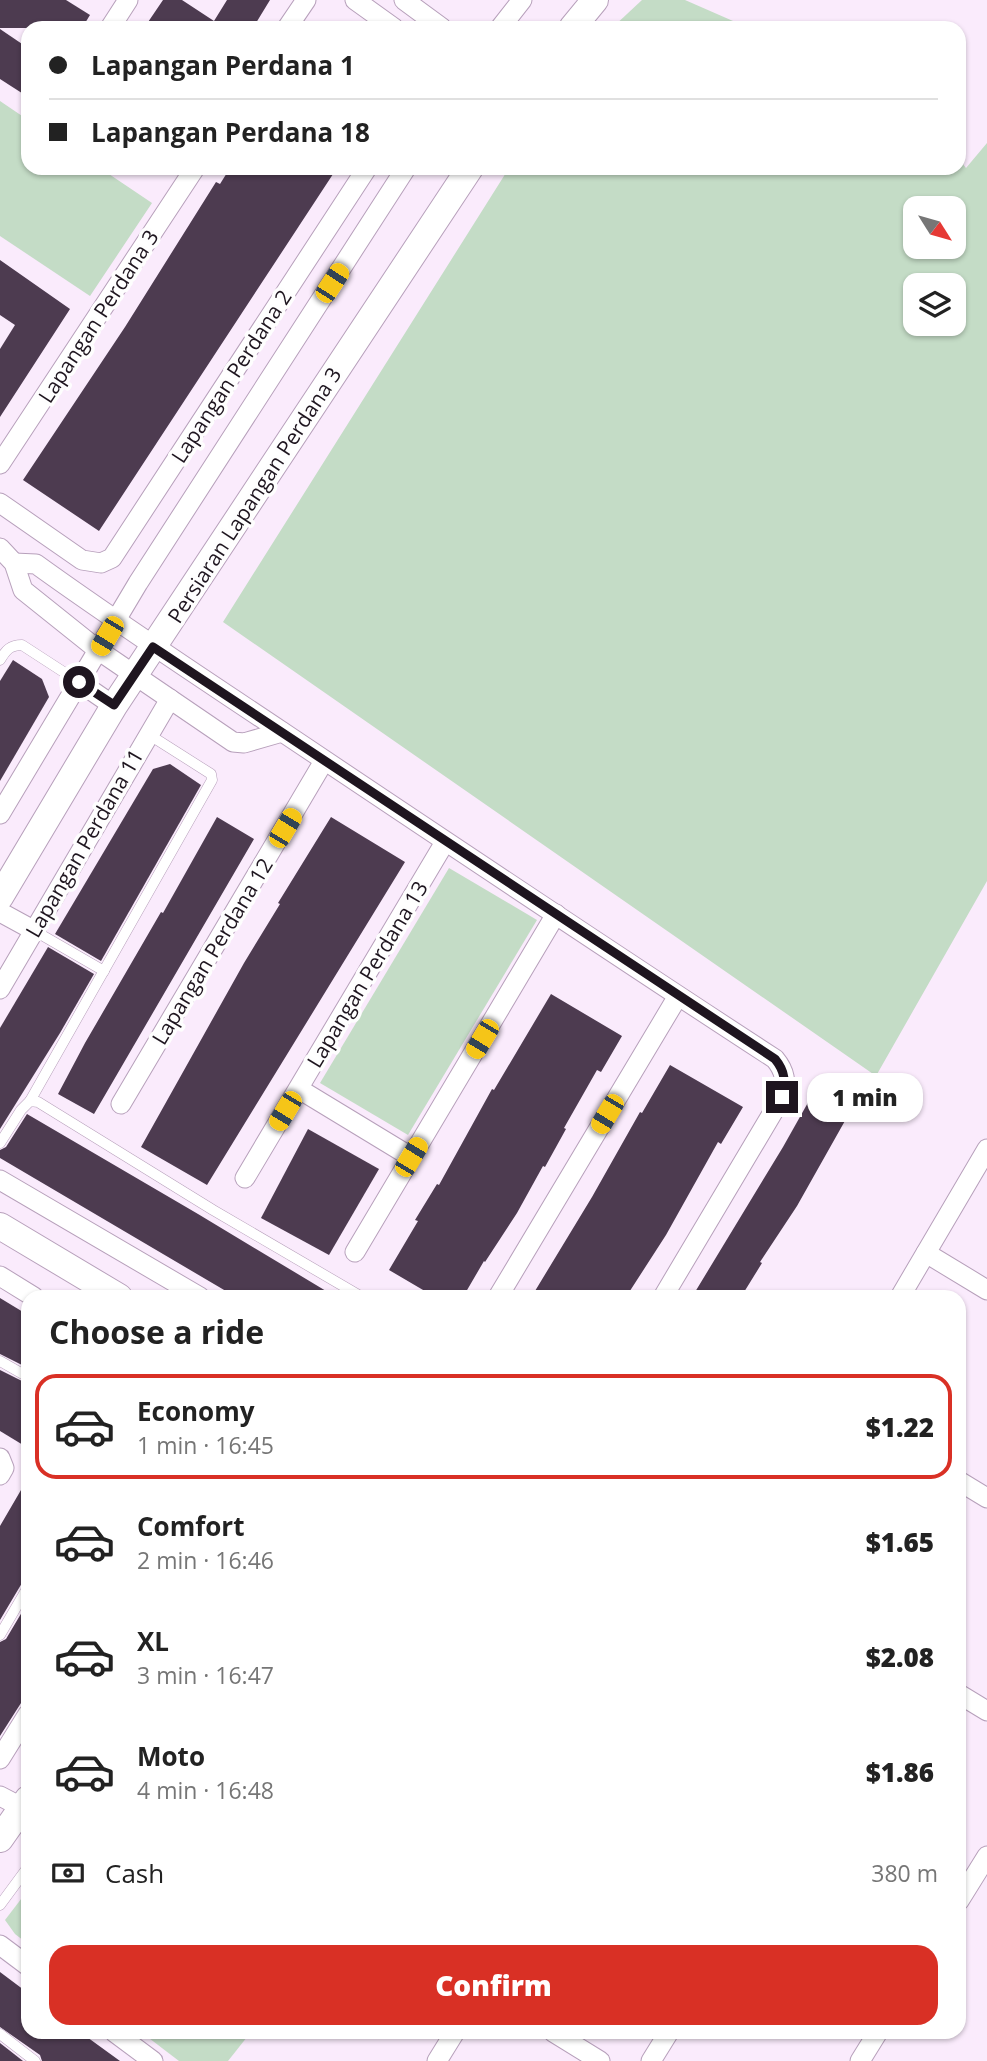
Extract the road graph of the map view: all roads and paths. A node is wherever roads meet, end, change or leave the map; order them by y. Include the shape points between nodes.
1 (128, 0) edge
2 (306, 0) edge
3 (355, 0) edge
4 (404, 0) edge
5 (523, 0) edge
6 (595, 0) edge
7 (114, 21) edge
8 (292, 21) edge
9 (384, 21) edge
10 (432, 21) edge
11 (506, 21) edge
12 (578, 21) edge
13 (190, 175) edge
14 (363, 175) edge
15 (402, 175) edge
16 (465, 175) edge
17 (0, 464) edge
18 (0, 503) edge
19 (0, 548) edge
20 (14, 563) junction
21 (116, 622) junction
22 (153, 647) junction
23 (98, 650) junction
24 (0, 660) edge
25 (134, 674) junction
26 (79, 682) junction
27 (170, 699) junction
28 (114, 705) junction
29 (282, 732) junction
30 (148, 734) junction
31 (324, 761) junction
32 (0, 814) edge
33 (445, 842) junction
34 (0, 897) edge
35 (0, 912) edge
36 (556, 914) junction
37 (33, 930) junction
38 (104, 971) junction
39 (0, 989) edge
40 (678, 996) junction
41 (299, 1088) junction
42 (30, 1101) junction
43 (121, 1104) dead end
44 (0, 1143) edge
45 (987, 1149) edge
46 (411, 1157) junction
47 (245, 1178) dead end
48 (0, 1180) edge
49 (0, 1226) edge
50 (355, 1252) dead end
51 (926, 1253) junction
52 (0, 1276) edge
53 (23, 1290) edge
54 (107, 1290) edge
55 (188, 1290) edge
56 (350, 1290) edge
57 (502, 1290) edge
58 (667, 1290) edge
59 (904, 1290) edge
60 (987, 1290) edge
61 (0, 1361) edge
62 (21, 1373) edge
63 (0, 1458) edge
64 (0, 1475) edge
65 (966, 1485) edge
66 (987, 1498) edge
67 (21, 1599) edge
68 (0, 1635) edge
69 (966, 1698) edge
70 (987, 1711) edge
71 (21, 1725) edge
72 (0, 1759) edge
73 (17, 1801) edge
74 (0, 1839) edge
75 (987, 1856) edge
76 (21, 1876) edge
77 (966, 1890) edge
78 (0, 1905) edge
79 (0, 1945) edge
80 (21, 1961) edge
81 (0, 2034) edge
82 (123, 2039) edge
83 (451, 2039) edge
84 (564, 2039) edge
85 (665, 2039) edge
86 (874, 2039) edge
87 (35, 2061) edge
88 (153, 2061) edge
89 (437, 2061) edge
90 (600, 2061) edge
91 (652, 2061) edge
92 (860, 2061) edge

1 - 7 street
2 - 8 street
3 - 9 street
4 - 10 street
5 - 11 street
6 - 12 street
13 - 17 street, Lapangan Perdana 3
14 - 18 street, Lapangan Perdana 2 via 112,558 102,563 82,560
15 - 21 street
16 - 22 street, Persiaran Lapangan Perdana 3
19 - 20 street
20 - 21 street via 36,564
20 - 23 street via 23,590
21 - 22 street
21 - 23 street
22 - 25 street, Persiaran Lapangan Perdana 3
22 - 29 street
23 - 25 street
23 - 26 street
24 - 26 lane via 6,650 22,645
25 - 27 street
25 - 28 street, Persiaran Lapangan Perdana 3
26 - 28 street
26 - 32 street
27 - 29 street via 233,742
27 - 30 street, Lapangan Perdana 11
28 - 34 street, Persiaran Lapangan Perdana 3
29 - 31 street
30 - 37 street, Lapangan Perdana 11
30 - 38 lane via 211,774 212,780
31 - 33 street
31 - 43 street, Lapangan Perdana 12
33 - 36 street
33 - 41 street, Lapangan Perdana 13
35 - 37 street
36 - 40 street
36 - 46 street
37 - 38 lane
37 - 39 street, Lapangan Perdana 11
38 - 42 lane
40 - 57 street
40 - 58 street via 775,1059 785,1078 782,1097
41 - 46 street
41 - 47 street, Lapangan Perdana 13
42 - 44 lane
42 - 56 lane
45 - 51 street
46 - 50 street
48 - 55 street
49 - 54 street
51 - 59 street
51 - 60 street
52 - 53 street
61 - 62 lane
63 - 64 street via 4,1468
65 - 66 street
67 - 68 lane
69 - 70 street
71 - 72 street
73 - 74 street
75 - 77 street
76 - 78 lane
79 - 80 street
81 - 87 lane
82 - 88 street
83 - 89 street
84 - 90 street
85 - 91 street
86 - 92 street

